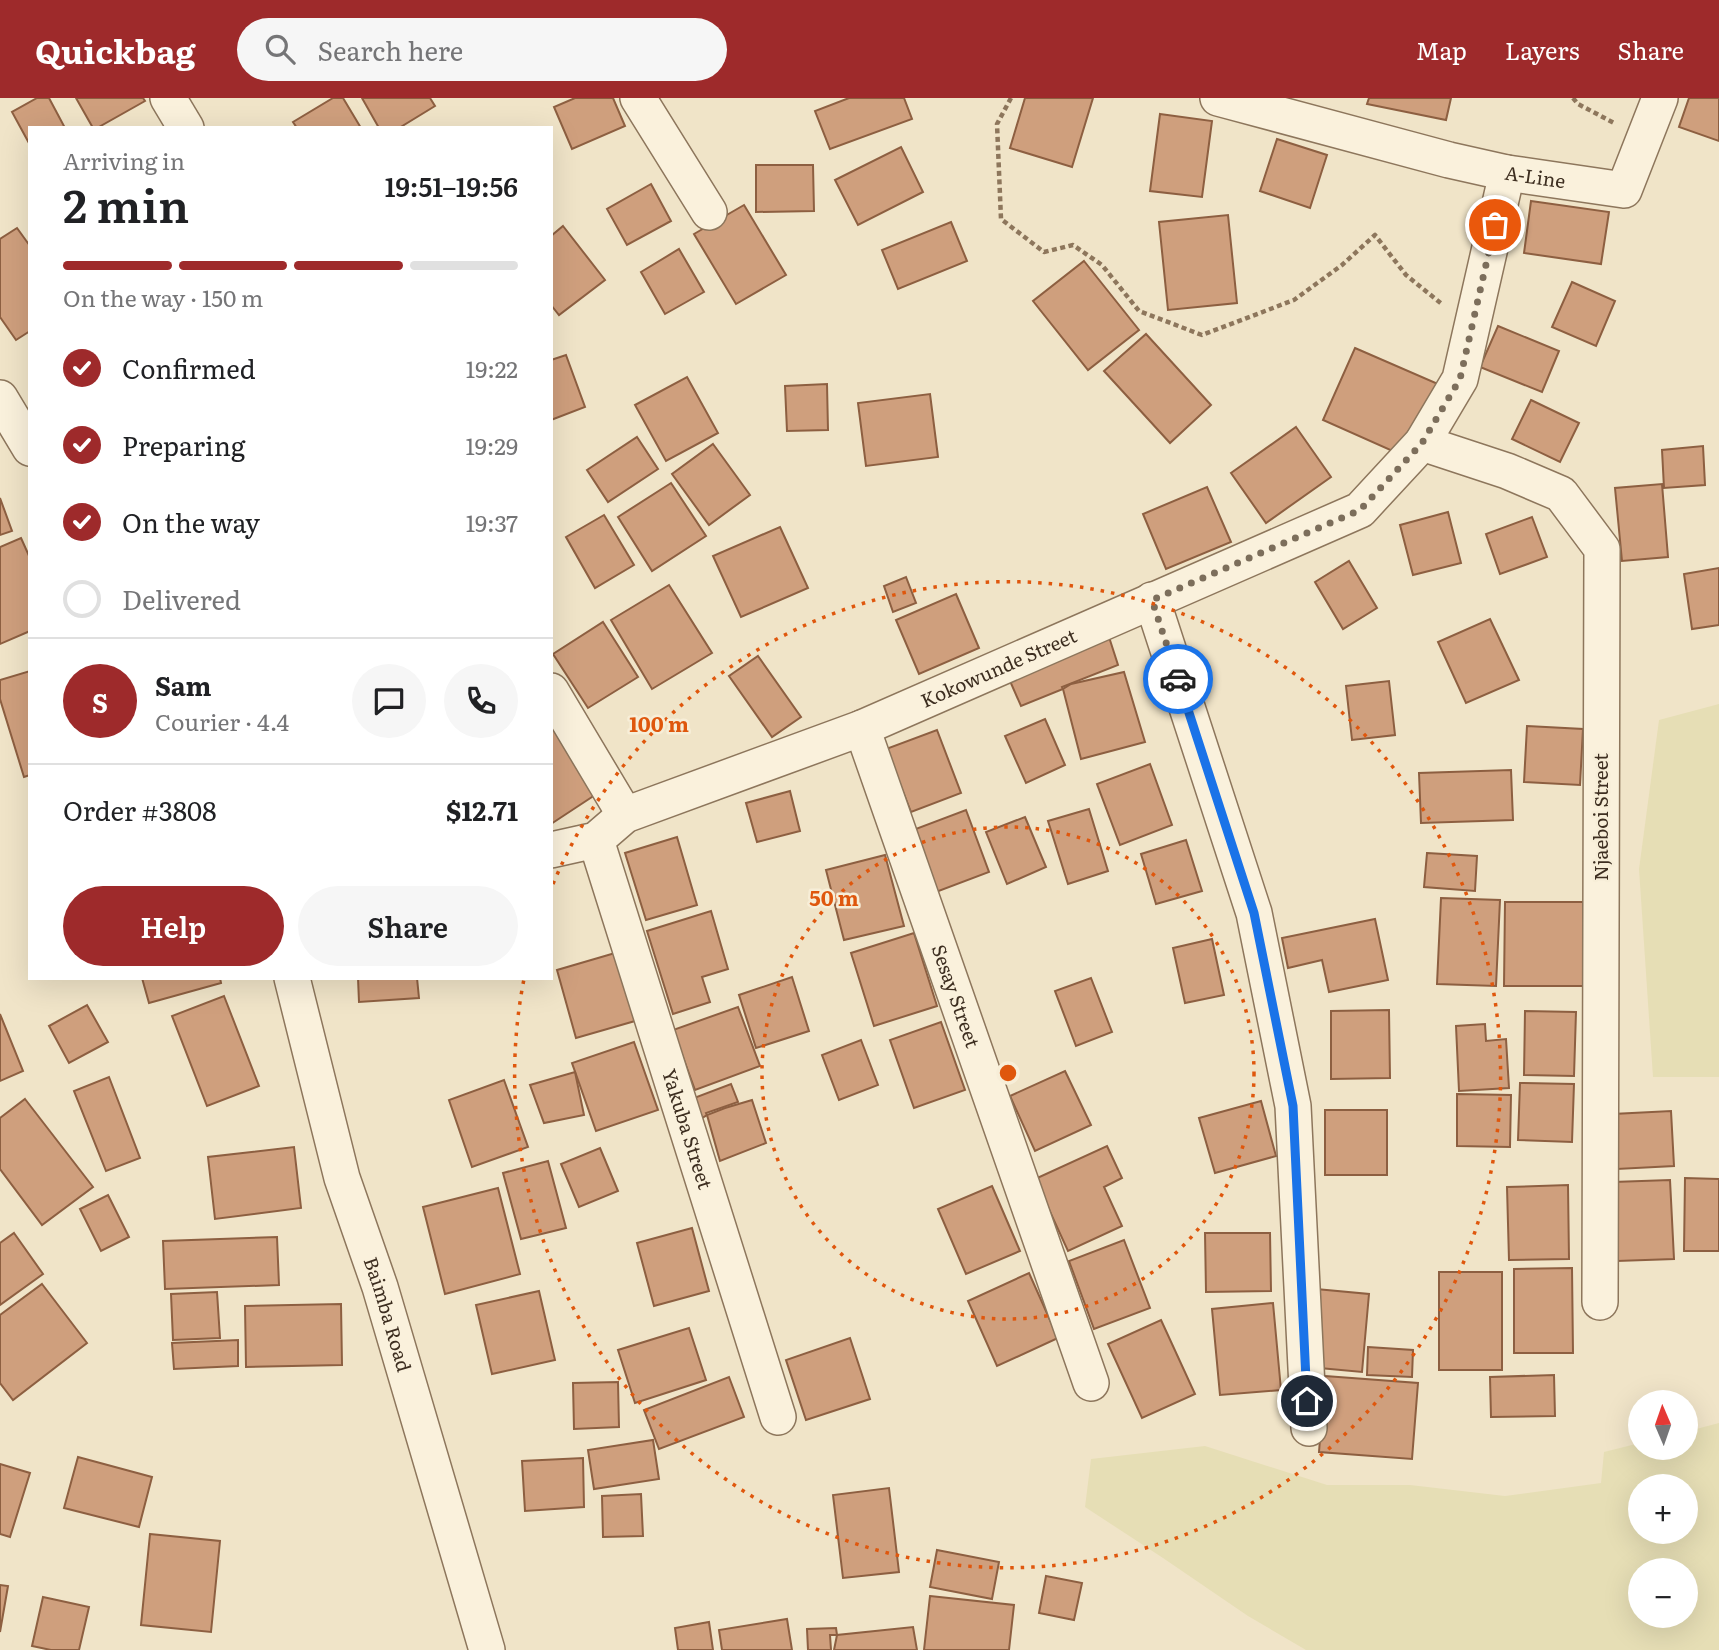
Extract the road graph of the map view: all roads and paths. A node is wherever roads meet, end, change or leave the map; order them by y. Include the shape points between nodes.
1 (168, 98) edge
2 (638, 98) edge
3 (1011, 98) edge
4 (1218, 98) edge
5 (1573, 98) edge
6 (1660, 98) edge
7 (185, 126) edge
8 (1644, 138) junction
9 (1507, 173) junction
10 (709, 212) dead end
11 (1471, 327) junction
12 (0, 398) edge
13 (1422, 443) junction
14 (28, 445) edge
15 (1152, 600) junction
16 (553, 694) edge
17 (862, 728) junction
18 (625, 815) junction
19 (596, 840) junction
20 (553, 850) edge
21 (292, 980) edge
22 (1600, 1302) dead end
23 (1091, 1383) dead end
24 (778, 1417) dead end
25 (1309, 1428) dead end
26 (487, 1650) edge

1 - 7 street
2 - 10 street
3 - 11 path via 998,124 1001,219 1044,252 1073,245 1102,265 1139,311 1202,335 1294,300 1375,235 1406,275
4 - 9 street
5 - 8 path
6 - 8 street, A-Line
8 - 9 street, A-Line via 1624,190
9 - 11 street, A-Line
11 - 13 street, A-Line via 1460,379
12 - 14 street
13 - 15 street, Kokowunde Street via 1360,510
13 - 22 street, Njaeboi Street via 1507,471 1561,495 1602,549
15 - 17 street, Kokowunde Street
15 - 25 street via 1254,913 1293,1106
16 - 18 street
17 - 18 street, Kokowunde Street
17 - 23 street, Sesay Street
18 - 19 street, Kokowunde Street
19 - 20 street, Kokowunde Street
19 - 24 street, Yakuba Street
21 - 26 street, Baimba Road via 342,1178 380,1287

